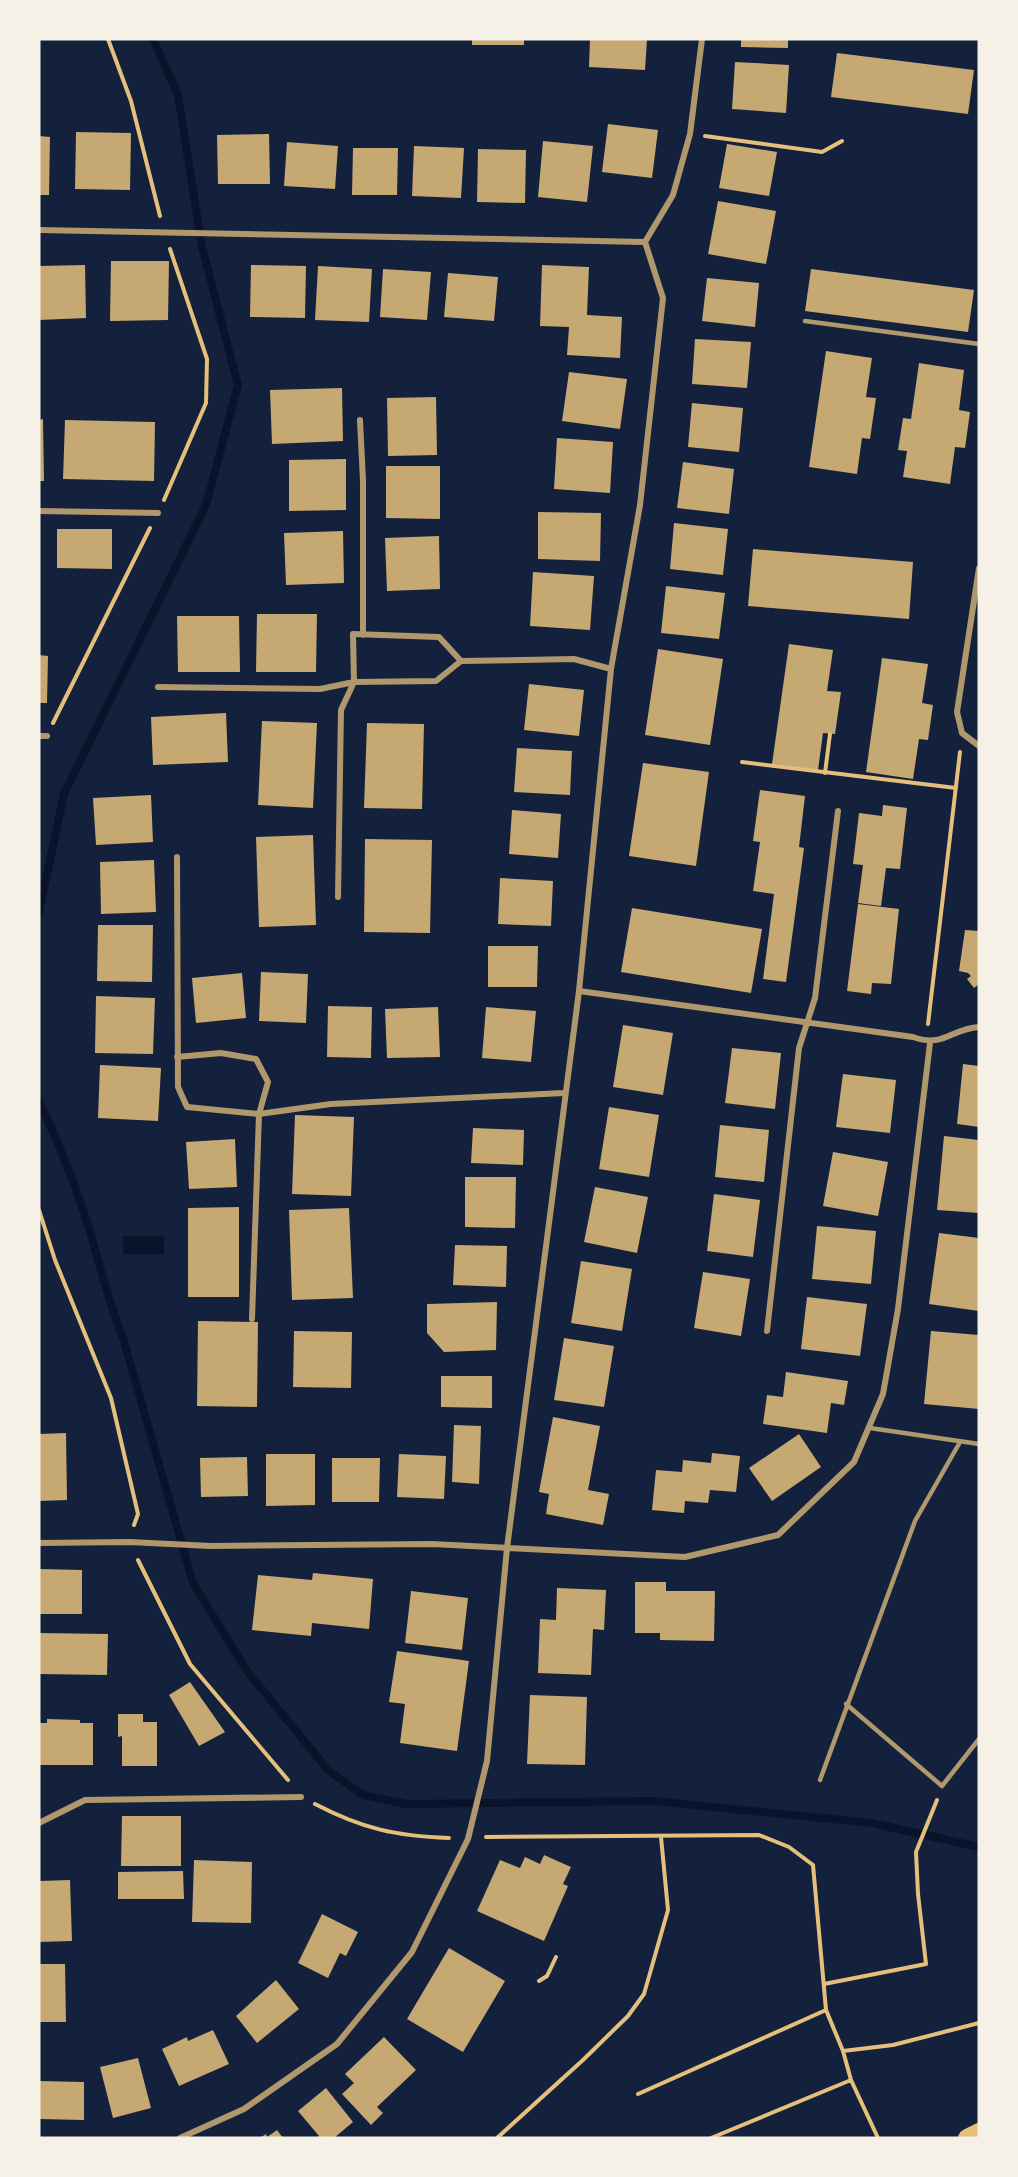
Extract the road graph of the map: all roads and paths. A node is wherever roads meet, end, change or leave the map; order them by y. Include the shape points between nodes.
1 (108, 39) edge
2 (702, 39) edge
3 (690, 134) junction
4 (842, 141) dead end
5 (39, 230) edge
6 (165, 232) junction
7 (645, 242) junction
8 (805, 321) dead end
9 (979, 344) edge
10 (360, 420) dead end
11 (39, 511) edge
12 (158, 513) junction
13 (979, 568) edge
14 (363, 635) junction
15 (460, 661) junction
16 (611, 669) junction
17 (354, 682) junction
18 (158, 687) dead end
19 (962, 733) junction
20 (830, 734) dead end
21 (39, 736) edge
22 (47, 736) joint
23 (979, 746) edge
24 (742, 762) dead end
25 (825, 772) junction
26 (956, 788) junction
27 (838, 812) dead end
28 (177, 857) dead end
29 (338, 897) dead end
30 (579, 991) junction
31 (805, 1024) junction
32 (979, 1027) edge
33 (930, 1043) junction
34 (177, 1057) junction
35 (564, 1094) junction
36 (259, 1114) junction
37 (39, 1210) edge
38 (252, 1319) dead end
39 (767, 1331) dead end
40 (870, 1428) junction
41 (960, 1442) junction
42 (979, 1444) edge
43 (129, 1542) junction
44 (39, 1543) edge
45 (507, 1548) junction
46 (846, 1704) junction
47 (979, 1739) edge
48 (820, 1780) dead end
49 (301, 1797) junction
50 (930, 1817) dead end
51 (39, 1823) edge
52 (661, 1837) junction
53 (468, 1839) junction
54 (556, 1957) dead end
55 (539, 1981) dead end
56 (824, 1984) junction
57 (826, 2010) junction
58 (979, 2023) edge
59 (843, 2051) junction
60 (851, 2080) junction
61 (638, 2094) dead end
62 (979, 2132) edge
63 (180, 2138) edge
64 (497, 2138) edge
65 (711, 2138) edge
66 (878, 2138) edge
67 (967, 2138) edge

1 - 6 path via 131,101
2 - 3 street
3 - 4 path via 822,152
3 - 7 street via 673,195
5 - 6 street
6 - 7 street
6 - 12 path via 207,358 206,403
7 - 16 street via 663,298 640,506
8 - 9 lane
10 - 14 street
11 - 12 street
12 - 22 path
13 - 19 street via 957,712
14 - 15 street via 439,637
14 - 17 street via 353,634
15 - 16 street via 574,659
15 - 17 street via 436,681
16 - 30 street
17 - 18 street via 320,689
17 - 29 street via 341,711
19 - 23 street
19 - 26 path
20 - 25 path
21 - 22 street
24 - 25 path
25 - 26 path
26 - 33 path via 928,1024
27 - 31 street via 815,998
28 - 34 street
30 - 31 street
30 - 35 street
31 - 33 street via 913,1037
31 - 39 street
32 - 33 street
33 - 40 street via 898,1309 883,1394
34 - 36 street via 178,1087 188,1107
34 - 36 street via 221,1053 256,1059 268,1082
35 - 36 street via 331,1104
35 - 45 street
36 - 38 street
37 - 43 path via 111,1398 138,1514
40 - 41 lane
40 - 45 street via 854,1462 778,1535 685,1557
41 - 42 lane
41 - 46 lane via 915,1521
43 - 44 street
43 - 45 street
43 - 49 path via 190,1664
45 - 53 street via 487,1761
46 - 47 lane via 942,1786
46 - 48 lane
49 - 51 street via 85,1800
49 - 53 path via 356,1824 406,1837
50 - 56 path via 916,1852 926,1964
52 - 53 path via 506,1835
52 - 56 path via 759,1835 789,1847 813,1865
52 - 64 path via 668,1910 644,1994 628,2016
53 - 63 street via 412,1952 337,2044 244,2109
54 - 55 path via 547,1976
56 - 57 path
57 - 59 path
57 - 61 path
58 - 59 path via 893,2044
59 - 60 path
60 - 65 path
60 - 66 path
62 - 67 highway

